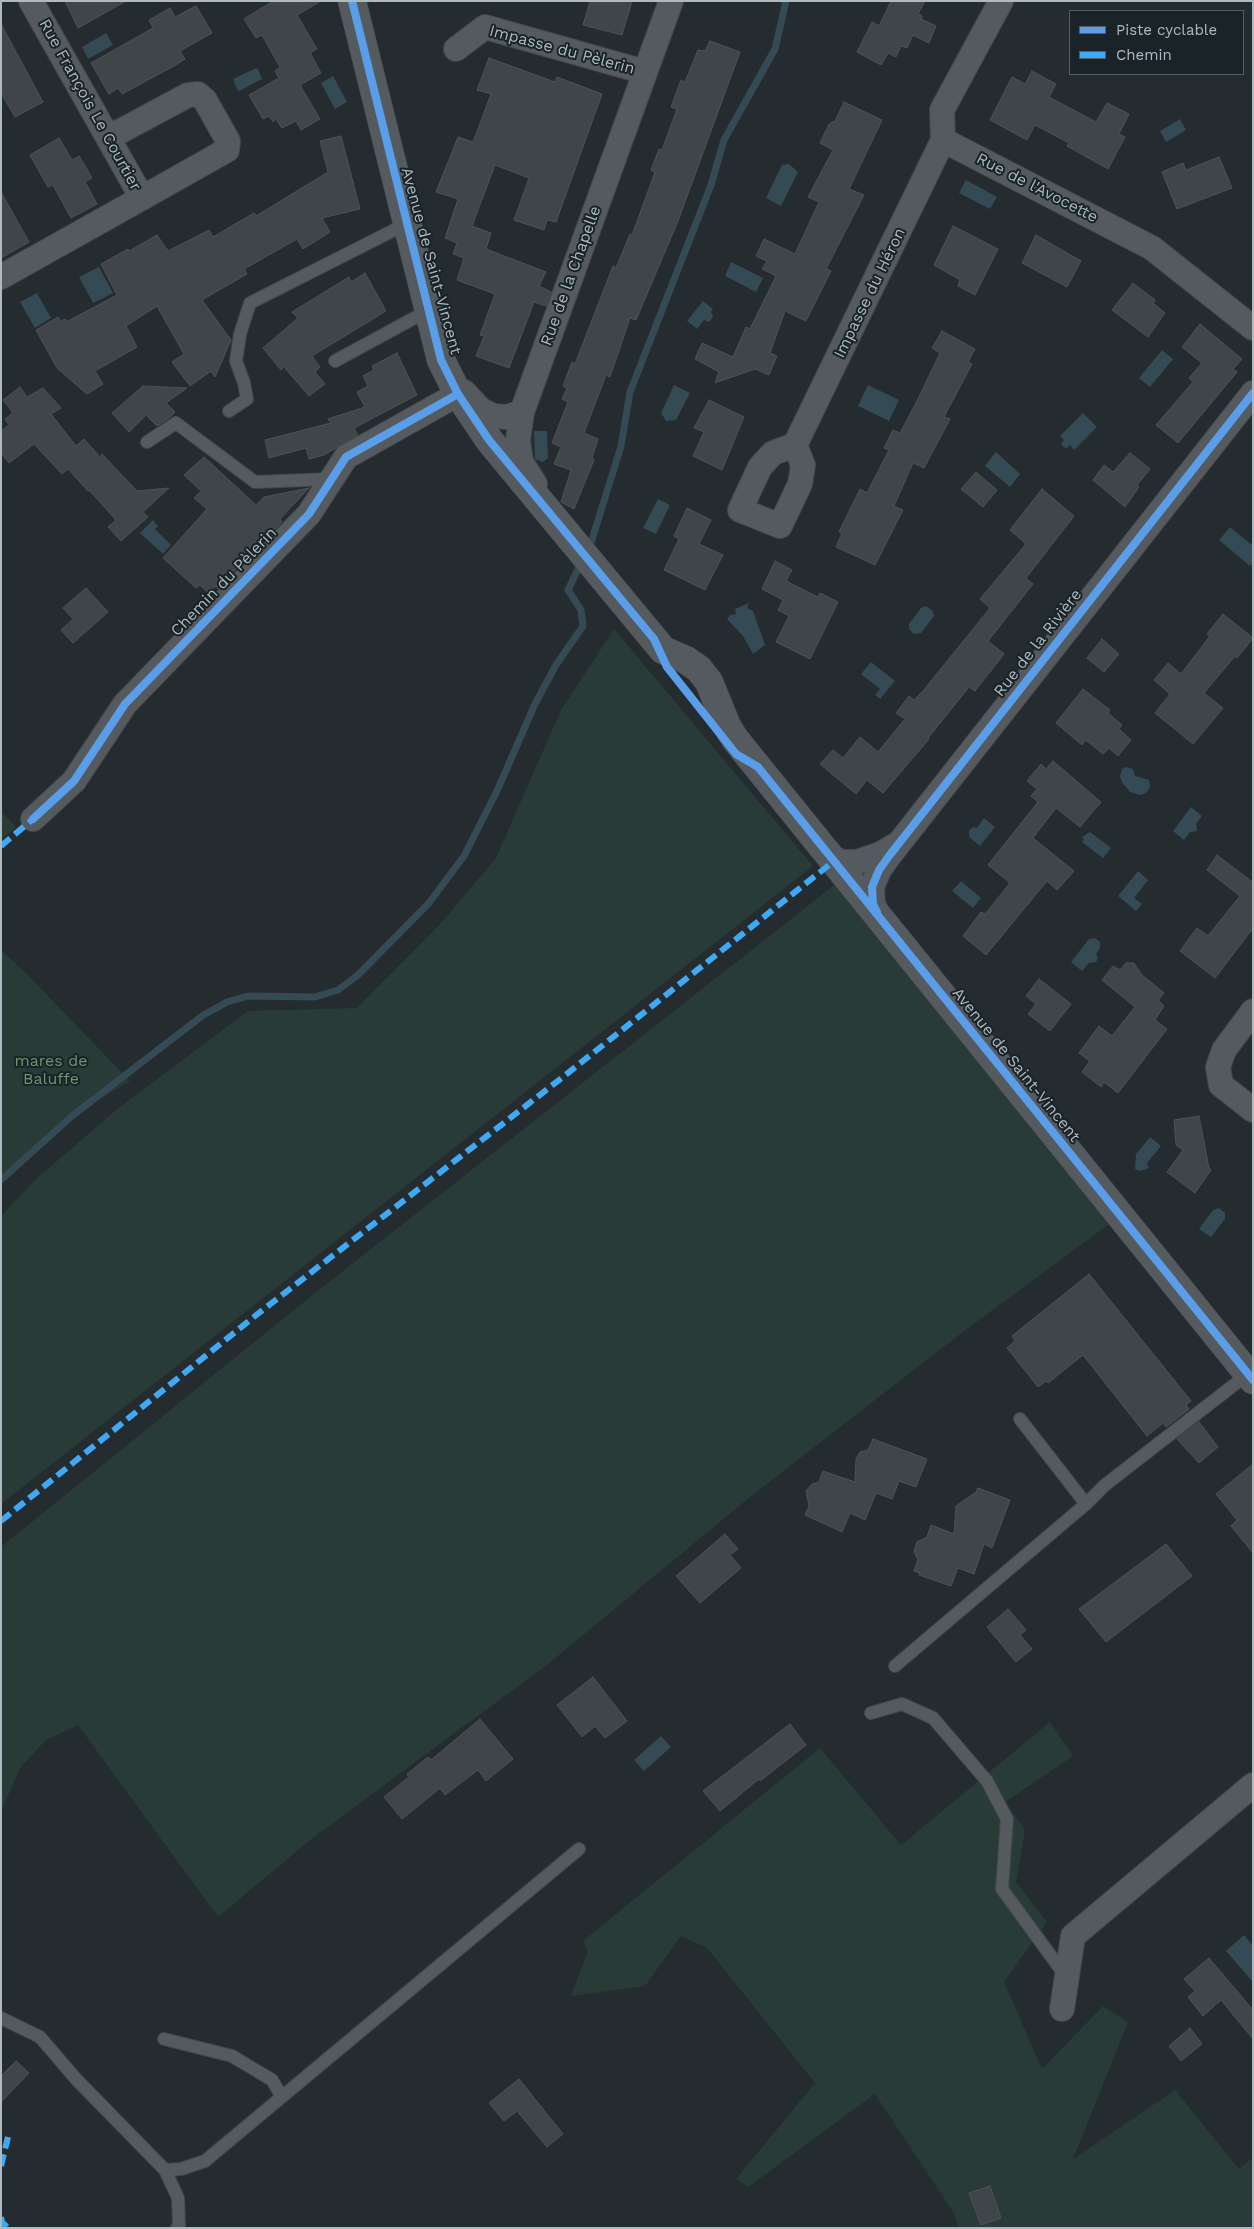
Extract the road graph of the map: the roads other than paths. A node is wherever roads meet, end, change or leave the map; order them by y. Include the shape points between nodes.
1 (31, 1) edge
2 (352, 1) edge
3 (671, 1) edge
4 (1000, 1) edge
5 (456, 48) dead end
6 (645, 72) junction
7 (108, 138) junction
8 (943, 140) junction
9 (142, 198) junction
10 (406, 224) junction
11 (1, 277) edge
12 (429, 310) junction
13 (1253, 328) edge
14 (441, 360) junction
15 (335, 361) dead end
16 (1253, 393) edge
17 (458, 394) junction
18 (229, 411) dead end
19 (522, 412) junction
20 (147, 442) dead end
21 (796, 445) dead end
22 (331, 480) junction
23 (573, 542) junction
24 (33, 819) dead end
25 (898, 844) junction
26 (830, 856) junction
27 (881, 920) junction
28 (1253, 1011) edge
29 (1253, 1110) edge
30 (1251, 1377) edge
31 (1020, 1418) dead end
32 (1086, 1504) junction
33 (895, 1666) dead end
34 (871, 1713) dead end
35 (1253, 1785) edge
36 (579, 1849) dead end
37 (1067, 1978) junction
38 (1062, 2009) dead end
39 (1, 2018) edge
40 (164, 2039) dead end
41 (282, 2097) junction
42 (165, 2170) junction
43 (177, 2228) edge

1 - 7 street, Rue François Le Courtier
2 - 10 street, Avenue de Saint-Vincent
3 - 6 street, Rue de la Chapelle
4 - 8 street via 942,110
5 - 6 street, Impasse du Pèlerin via 485,27
6 - 19 street, Rue de la Chapelle
7 - 9 street, Rue François Le Courtier
7 - 9 street via 188,95 198,94 205,100 228,141 227,150
8 - 13 street, Rue de l'Avocette via 1152,248
8 - 21 street, Impasse du Héron
9 - 11 street, Rue François Le Courtier
10 - 12 street, Avenue de Saint-Vincent
10 - 18 lane via 250,303 236,361 247,399
12 - 14 street, Avenue de Saint-Vincent
12 - 15 lane
14 - 17 street, Avenue de Saint-Vincent
14 - 19 street, Avenue de Saint-Vincent via 481,410 501,417
16 - 25 street, Rue de la Rivière
17 - 22 street, Chemin du Pèlerin via 346,457
17 - 23 street, Avenue de Saint-Vincent via 490,440
19 - 23 street, Rue de la Chapelle via 518,440 521,462 565,522
20 - 22 lane via 176,423 256,482
22 - 24 street, Chemin du Pèlerin via 309,514 125,704 74,780
23 - 26 street, Avenue de Saint-Vincent via 663,650 699,669 709,682 735,739
25 - 26 street, Rue de la Rivière via 857,862 841,862
25 - 27 street, Rue de la Rivière via 879,870 872,887 873,904
26 - 27 street, Avenue de Saint-Vincent
27 - 30 street, Avenue de Saint-Vincent
28 - 29 street via 1224,1050 1218,1067 1221,1085
30 - 32 lane via 1105,1485
31 - 32 lane
32 - 33 lane
34 - 37 lane via 902,1704 933,1718 987,1781 1007,1820 1002,1889
35 - 37 street via 1073,1936
36 - 41 lane
37 - 38 street
39 - 42 lane via 40,2037 76,2079
40 - 41 lane via 232,2056 272,2080
41 - 42 lane via 205,2161 181,2169
42 - 43 lane via 178,2198 180,2226

